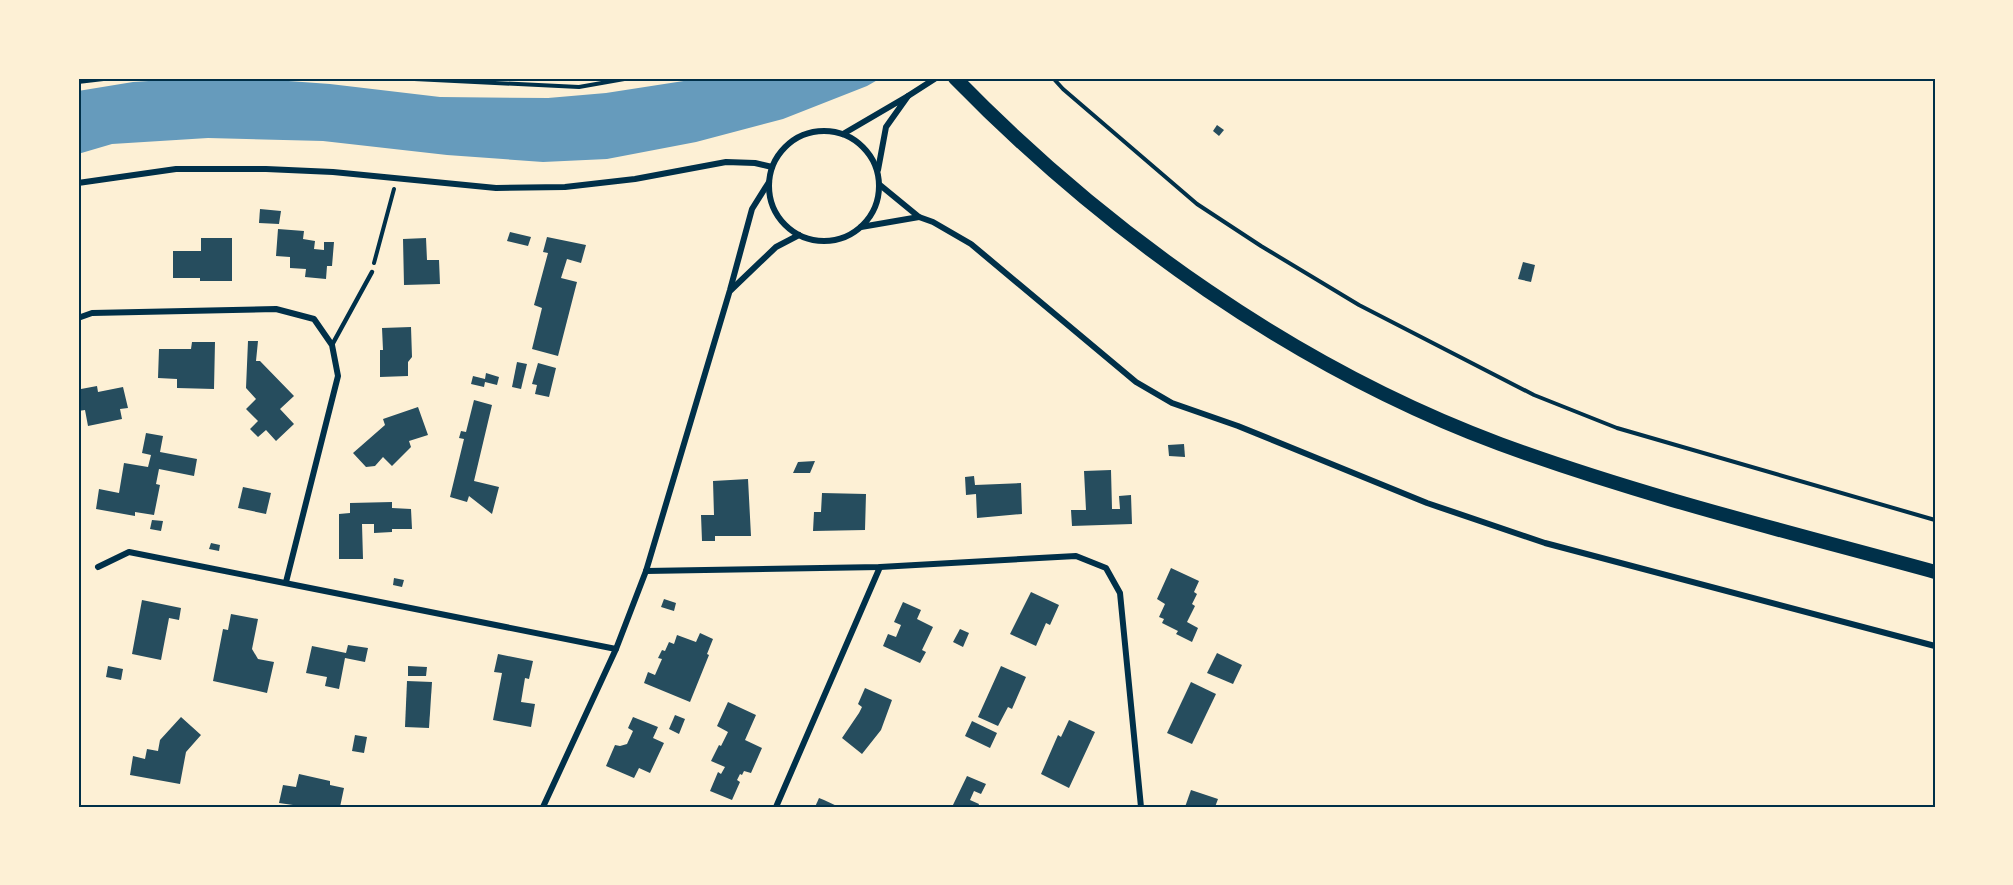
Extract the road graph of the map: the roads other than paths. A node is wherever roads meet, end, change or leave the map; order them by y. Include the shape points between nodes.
1 (936, 78) edge
2 (955, 78) edge
3 (908, 96) junction
4 (843, 134) junction
5 (772, 167) junction
6 (878, 171) junction
7 (769, 182) junction
8 (78, 183) edge
9 (880, 185) junction
10 (920, 217) junction
11 (861, 227) junction
12 (799, 235) junction
13 (372, 272) road end
14 (730, 290) junction
15 (78, 318) edge
16 (332, 345) junction
17 (98, 567) dead end
18 (880, 567) junction
19 (646, 571) junction
20 (1935, 572) edge
21 (286, 582) junction
22 (1935, 646) edge
23 (616, 649) junction
24 (543, 807) edge
25 (776, 807) edge
26 (1141, 807) edge

1 - 3 street
2 - 20 main road via 1046,167 1136,239 1190,279 1380,393 1497,443 1613,483
3 - 4 street
3 - 6 street via 886,128
4 - 5 street via 809,132 793,140
4 - 6 street via 858,142
5 - 7 street
5 - 8 street via 726,162 565,188 496,188 267,169 176,169
6 - 9 street
7 - 12 street via 776,213
7 - 14 street via 752,209
9 - 10 street
9 - 11 street via 872,214
10 - 11 street
10 - 22 street via 971,244 1136,382 1172,403 1427,503 1545,543
11 - 12 street via 831,241 814,241
12 - 14 street via 776,247
13 - 16 lane
14 - 19 street
15 - 16 street via 92,314 276,309 314,319
16 - 21 street via 338,376
17 - 21 street via 129,552
18 - 19 street
18 - 25 street
18 - 26 street via 1076,556 1106,568 1120,593
19 - 23 street
21 - 23 street
23 - 24 street

